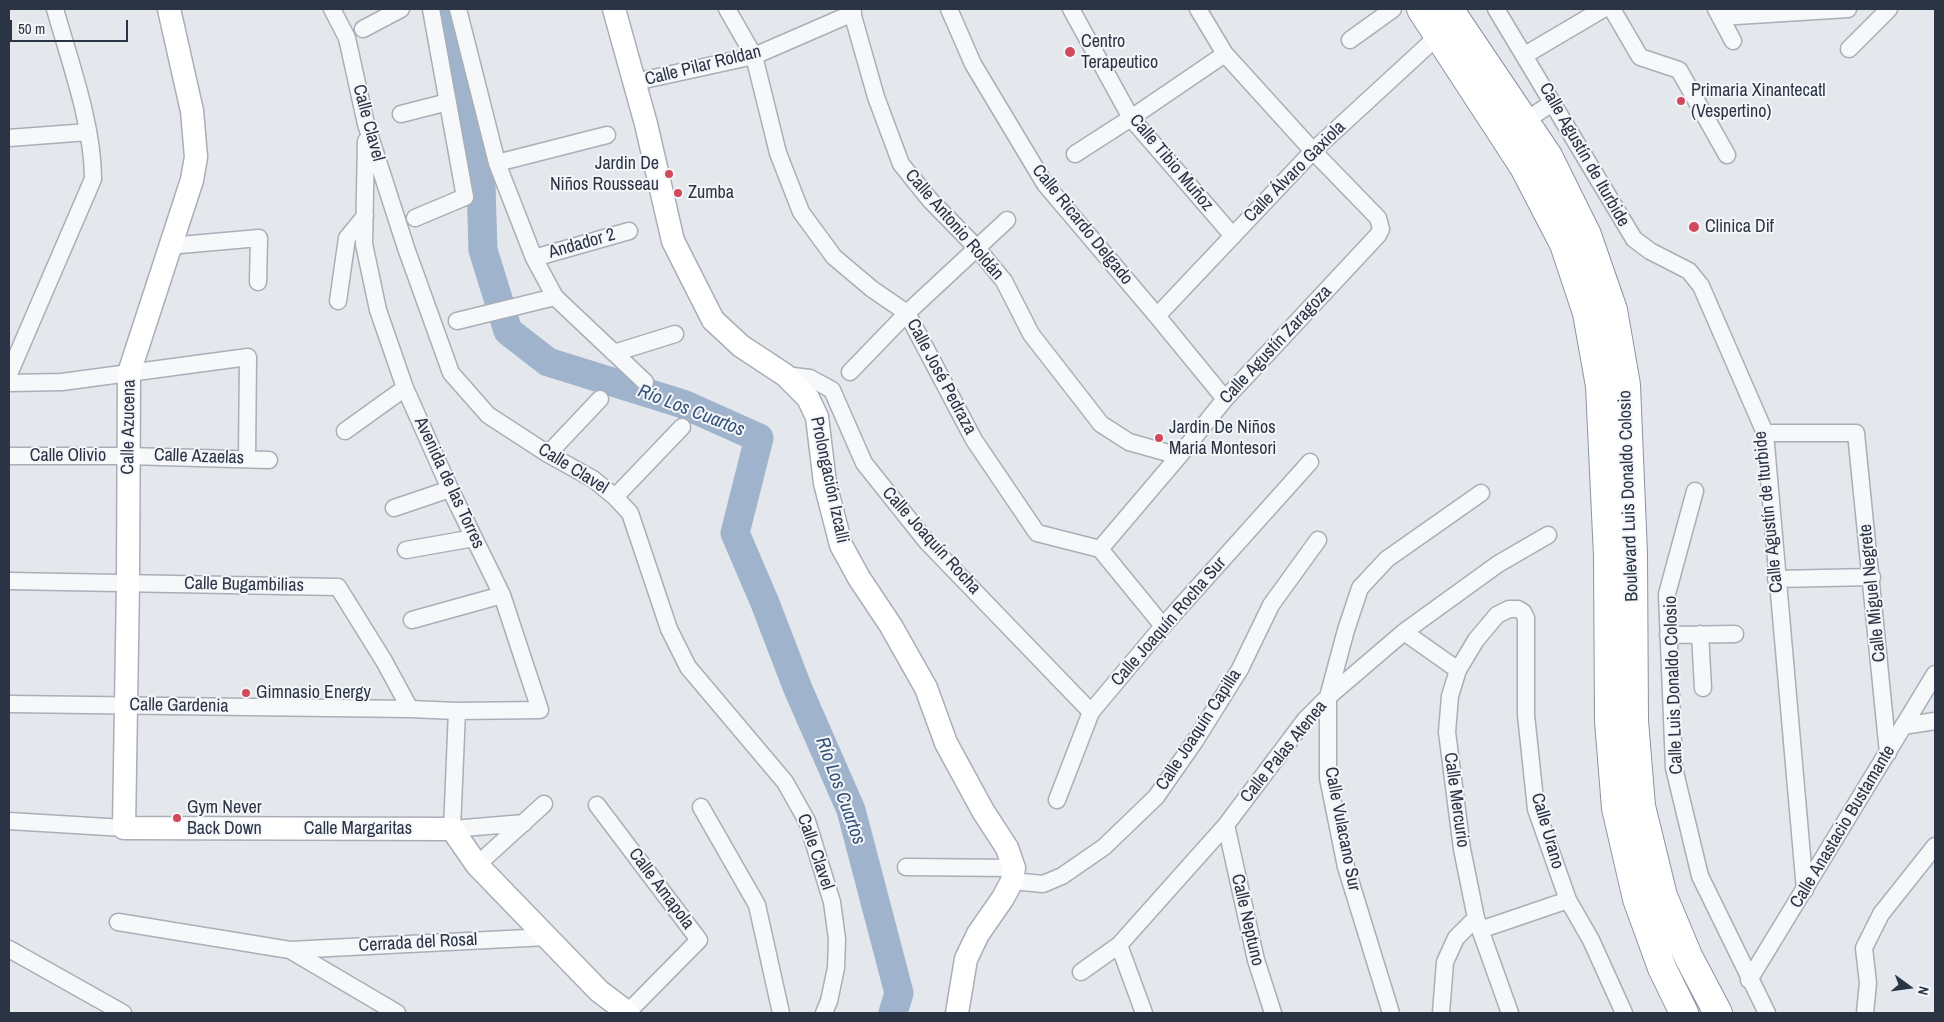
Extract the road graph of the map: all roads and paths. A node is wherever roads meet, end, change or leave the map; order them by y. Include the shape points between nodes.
1 (55, 9) edge
2 (169, 9) edge
3 (332, 9) edge
4 (401, 9) edge
5 (431, 9) edge
6 (458, 9) edge
7 (614, 9) edge
8 (727, 9) edge
9 (949, 9) edge
10 (1071, 9) edge
11 (1198, 9) edge
12 (1393, 9) edge
13 (1421, 9) edge
14 (1449, 9) edge
15 (1496, 9) edge
16 (1603, 9) edge
17 (1612, 9) edge
18 (1848, 9) edge
19 (1889, 9) edge
20 (852, 11) edge
21 (1718, 13) edge
22 (363, 29) dead end
23 (1439, 36) junction
24 (1350, 40) dead end
25 (1733, 41) dead end
26 (1848, 49) dead end
27 (1225, 54) junction
28 (1525, 54) junction
29 (754, 56) junction
30 (635, 82) junction
31 (448, 102) junction
32 (1552, 103) junction
33 (402, 114) dead end
34 (1132, 118) junction
35 (1525, 120) junction
36 (366, 124) junction
37 (88, 132) junction
38 (607, 135) dead end
39 (9, 138) edge
40 (1313, 151) junction
41 (1075, 154) dead end
42 (1726, 154) dead end
43 (497, 163) junction
44 (365, 216) junction
45 (415, 218) dead end
46 (1007, 220) dead end
47 (629, 231) dead end
48 (1233, 236) junction
49 (169, 246) junction
50 (976, 247) junction
51 (534, 258) junction
52 (258, 282) dead end
53 (555, 297) junction
54 (338, 301) dead end
55 (907, 313) junction
56 (1157, 316) junction
57 (457, 321) dead end
58 (675, 334) dead end
59 (614, 353) junction
60 (850, 372) dead end
61 (129, 373) junction
62 (9, 374) edge
63 (785, 375) junction
64 (9, 382) edge
65 (645, 382) dead end
66 (405, 388) junction
67 (600, 399) dead end
68 (1225, 399) junction
69 (682, 427) dead end
70 (346, 431) dead end
71 (1765, 433) junction
72 (548, 454) junction
73 (9, 456) edge
74 (128, 456) junction
75 (1179, 456) junction
76 (247, 458) junction
77 (270, 460) dead end
78 (1310, 462) dead end
79 (450, 489) junction
80 (1695, 491) dead end
81 (1481, 493) dead end
82 (615, 497) junction
83 (394, 508) dead end
84 (1548, 535) dead end
85 (474, 538) junction
86 (1318, 540) dead end
87 (1100, 549) junction
88 (406, 550) dead end
89 (1872, 577) junction
90 (1776, 579) junction
91 (9, 581) edge
92 (128, 583) junction
93 (502, 595) junction
94 (1518, 609) joint
95 (412, 620) dead end
96 (1162, 626) junction
97 (1404, 632) junction
98 (1700, 634) junction
99 (1735, 634) dead end
100 (1668, 635) junction
101 (1458, 670) junction
102 (1935, 674) edge
103 (1703, 688) dead end
104 (1328, 697) junction
105 (9, 704) edge
106 (127, 706) junction
107 (410, 709) junction
108 (457, 711) junction
109 (1091, 712) junction
110 (1935, 721) edge
111 (1903, 726) junction
112 (1888, 753) junction
113 (1057, 800) dead end
114 (544, 804) dead end
115 (597, 805) dead end
116 (701, 807) dead end
117 (9, 821) edge
118 (524, 823) junction
119 (1226, 825) junction
120 (124, 828) junction
121 (452, 830) junction
122 (1935, 846) edge
123 (477, 865) junction
124 (906, 867) dead end
125 (1013, 875) junction
126 (1805, 890) junction
127 (1568, 900) junction
128 (118, 922) dead end
129 (1478, 924) junction
130 (547, 937) junction
131 (1119, 945) junction
132 (9, 949) edge
133 (290, 950) junction
134 (1081, 972) dead end
135 (1749, 980) junction
136 (123, 1013) edge
137 (397, 1013) edge
138 (628, 1013) edge
139 (781, 1013) edge
140 (824, 1013) edge
141 (957, 1013) edge
142 (1144, 1013) edge
143 (1273, 1013) edge
144 (1391, 1013) edge
145 (1441, 1013) edge
146 (1510, 1013) edge
147 (1624, 1013) edge
148 (1684, 1013) edge
149 (1718, 1013) edge
150 (1767, 1013) edge
151 (1865, 1013) edge

1 - 37 street
2 - 49 street, Calle Azucena via 192,111 196,157 192,180
3 - 36 street, Calle Clavel via 346,38
4 - 22 street
5 - 31 street
6 - 43 street
7 - 30 street, Prolongación Izcalli
8 - 29 street, Calle José Pedraza
9 - 56 street, Calle Ricardo Delgado via 973,64 1045,184
10 - 34 street, Calle Tibio Muñoz
11 - 27 street
12 - 24 street
13 - 23 highway, Boulevard Luis Donaldo Colosio
14 - 35 highway, Boulevard Luis Donaldo Colosio
15 - 28 street, Calle Agustín de Iturbide
16 - 28 street
17 - 42 street via 1640,56 1679,70
18 - 21 street
19 - 26 street
20 - 29 street, Calle Pilar Roldan
20 - 50 street, Calle Antonio Roldán via 876,97 901,164 930,200
21 - 25 street
23 - 40 street, Calle Álvaro Gaxiola
23 - 148 highway, Boulevard Luis Donaldo Colosio via 1524,167 1564,244 1587,313 1600,386 1608,556 1609,721 1616,808 1637,899 1662,968
27 - 34 street
27 - 40 street
28 - 32 street, Calle Agustín de Iturbide
29 - 30 street, Calle Pilar Roldan
29 - 55 street, Calle José Pedraza via 778,153 801,212 834,256 872,289
30 - 63 street, Prolongación Izcalli via 672,241 713,320 741,346
31 - 33 street
31 - 45 street via 465,197
32 - 35 street
32 - 71 street, Calle Agustín de Iturbide via 1634,239 1689,271 1701,286
34 - 41 street
34 - 48 street, Calle Tibio Muñoz
35 - 149 highway, Boulevard Luis Donaldo Colosio via 1548,156 1587,235 1613,310 1626,385 1633,554 1634,721 1641,806 1664,896 1688,956
36 - 44 street, Avenida de las Torres
36 - 72 street, Calle Clavel via 451,373 488,415
37 - 39 street
37 - 62 street via 93,179
38 - 43 street
40 - 48 street, Calle Álvaro Gaxiola
40 - 68 street, Calle Agustín Zaragoza via 1378,218 1381,229
43 - 51 street
44 - 54 street via 347,238
44 - 66 street, Avenida de las Torres via 364,244 378,310
46 - 50 street
47 - 51 street, Andador 2
48 - 56 street, Calle Álvaro Gaxiola
49 - 52 street via 259,238
49 - 61 street, Calle Azucena
50 - 55 street
50 - 75 street, Calle Antonio Roldán via 1004,281 1031,334 1101,424 1129,442
51 - 53 street
53 - 57 street
53 - 59 street
55 - 60 street
55 - 87 street, Calle José Pedraza via 974,440 1037,533
56 - 68 street, Calle Ricardo Delgado
58 - 59 street
59 - 65 street
61 - 64 street via 62,382
61 - 74 street, Calle Azucena
61 - 76 street via 248,357
63 - 109 street, Calle Joaquín Rocha via 810,378 832,390 864,463 927,542
63 - 125 street, Prolongación Izcalli via 808,398 817,417 826,483 841,545 926,688 946,743 1007,848
66 - 70 street
66 - 79 street, Avenida de las Torres
67 - 72 street
68 - 75 street, Calle Agustín Zaragoza
69 - 82 street
71 - 89 street, Calle Miguel Negrete via 1856,433
71 - 90 street, Calle Agustín de Iturbide
72 - 82 street, Calle Clavel via 593,479
73 - 74 street, Calle Olivio
74 - 76 street, Calle Azaelas
74 - 92 street, Calle Azucena
75 - 87 street, Calle Agustín Zaragoza
76 - 77 street, Calle Azaelas
78 - 96 street, Calle Joaquín Rocha Sur
79 - 83 street
79 - 85 street, Avenida de las Torres
80 - 100 street, Calle Luis Donaldo Colosio via 1667,594
81 - 104 street, Calle Vulacano Sur via 1387,559 1360,588
82 - 140 street, Calle Clavel via 630,513 669,629 688,667 785,782 807,821 832,902 837,939 836,968
84 - 97 street, Calle Palas Atenea via 1498,564
85 - 88 street
85 - 93 street, Avenida de las Torres
86 - 125 street, Calle Joaquín Capilla via 1271,604 1240,669 1156,797 1104,847 1062,876 1043,884
87 - 96 street
89 - 90 street
89 - 112 street, Calle Miguel Negrete
90 - 126 street, Calle Agustín de Iturbide
91 - 92 street, Calle Bugambilias
92 - 106 street, Calle Azucena
92 - 107 street, Calle Bugambilias via 338,587 384,660
93 - 95 street
93 - 108 street, Avenida de las Torres via 540,710
94 - 101 street, Calle Mercurio via 1509,609 1498,615 1476,640
94 - 127 street, Calle Urano via 1526,618 1526,715 1536,809
96 - 109 street, Calle Joaquín Rocha Sur
97 - 101 street
97 - 104 street, Calle Palas Atenea
98 - 99 street
98 - 100 street
98 - 103 street
100 - 135 street, Calle Luis Donaldo Colosio via 1674,768 1700,876
101 - 129 street, Calle Mercurio via 1450,696 1447,732 1462,849
102 - 111 street, Calle Anastacio Bustamante
104 - 119 street, Calle Palas Atenea via 1305,720
104 - 144 street, Calle Vulacano Sur via 1328,778 1346,867
105 - 106 street, Calle Gardenia
106 - 107 street, Calle Gardenia
106 - 120 street, Calle Azucena
107 - 108 street, Avenida de las Torres
108 - 121 street
109 - 113 street, Calle Joaquín Rocha Sur
110 - 111 street
111 - 112 street, Calle Anastacio Bustamante
112 - 126 street, Calle Anastacio Bustamante
114 - 118 street
115 - 138 street, Calle Amapola via 699,940
116 - 139 street via 757,904
117 - 120 street, Calle Margaritas
118 - 121 street
118 - 123 street
119 - 131 street, Calle Palas Atenea
119 - 143 street, Calle Neptuno via 1256,960
120 - 121 street, Calle Margaritas
121 - 123 street
122 - 151 street via 1881,914 1864,948 1868,983
123 - 130 street
124 - 125 street, Calle Joaquín Capilla
125 - 141 street via 966,960
126 - 135 street, Calle Anastacio Bustamante
127 - 129 street
127 - 147 street, Calle Urano via 1591,940
128 - 133 street
129 - 145 street via 1456,938 1446,962
129 - 146 street, Calle Mercurio
130 - 133 street, Cerrada del Rosal
130 - 138 street via 599,991
131 - 134 street, Calle Palas Atenea
131 - 142 street
132 - 136 street
133 - 137 street
135 - 150 street, Calle Luis Donaldo Colosio

